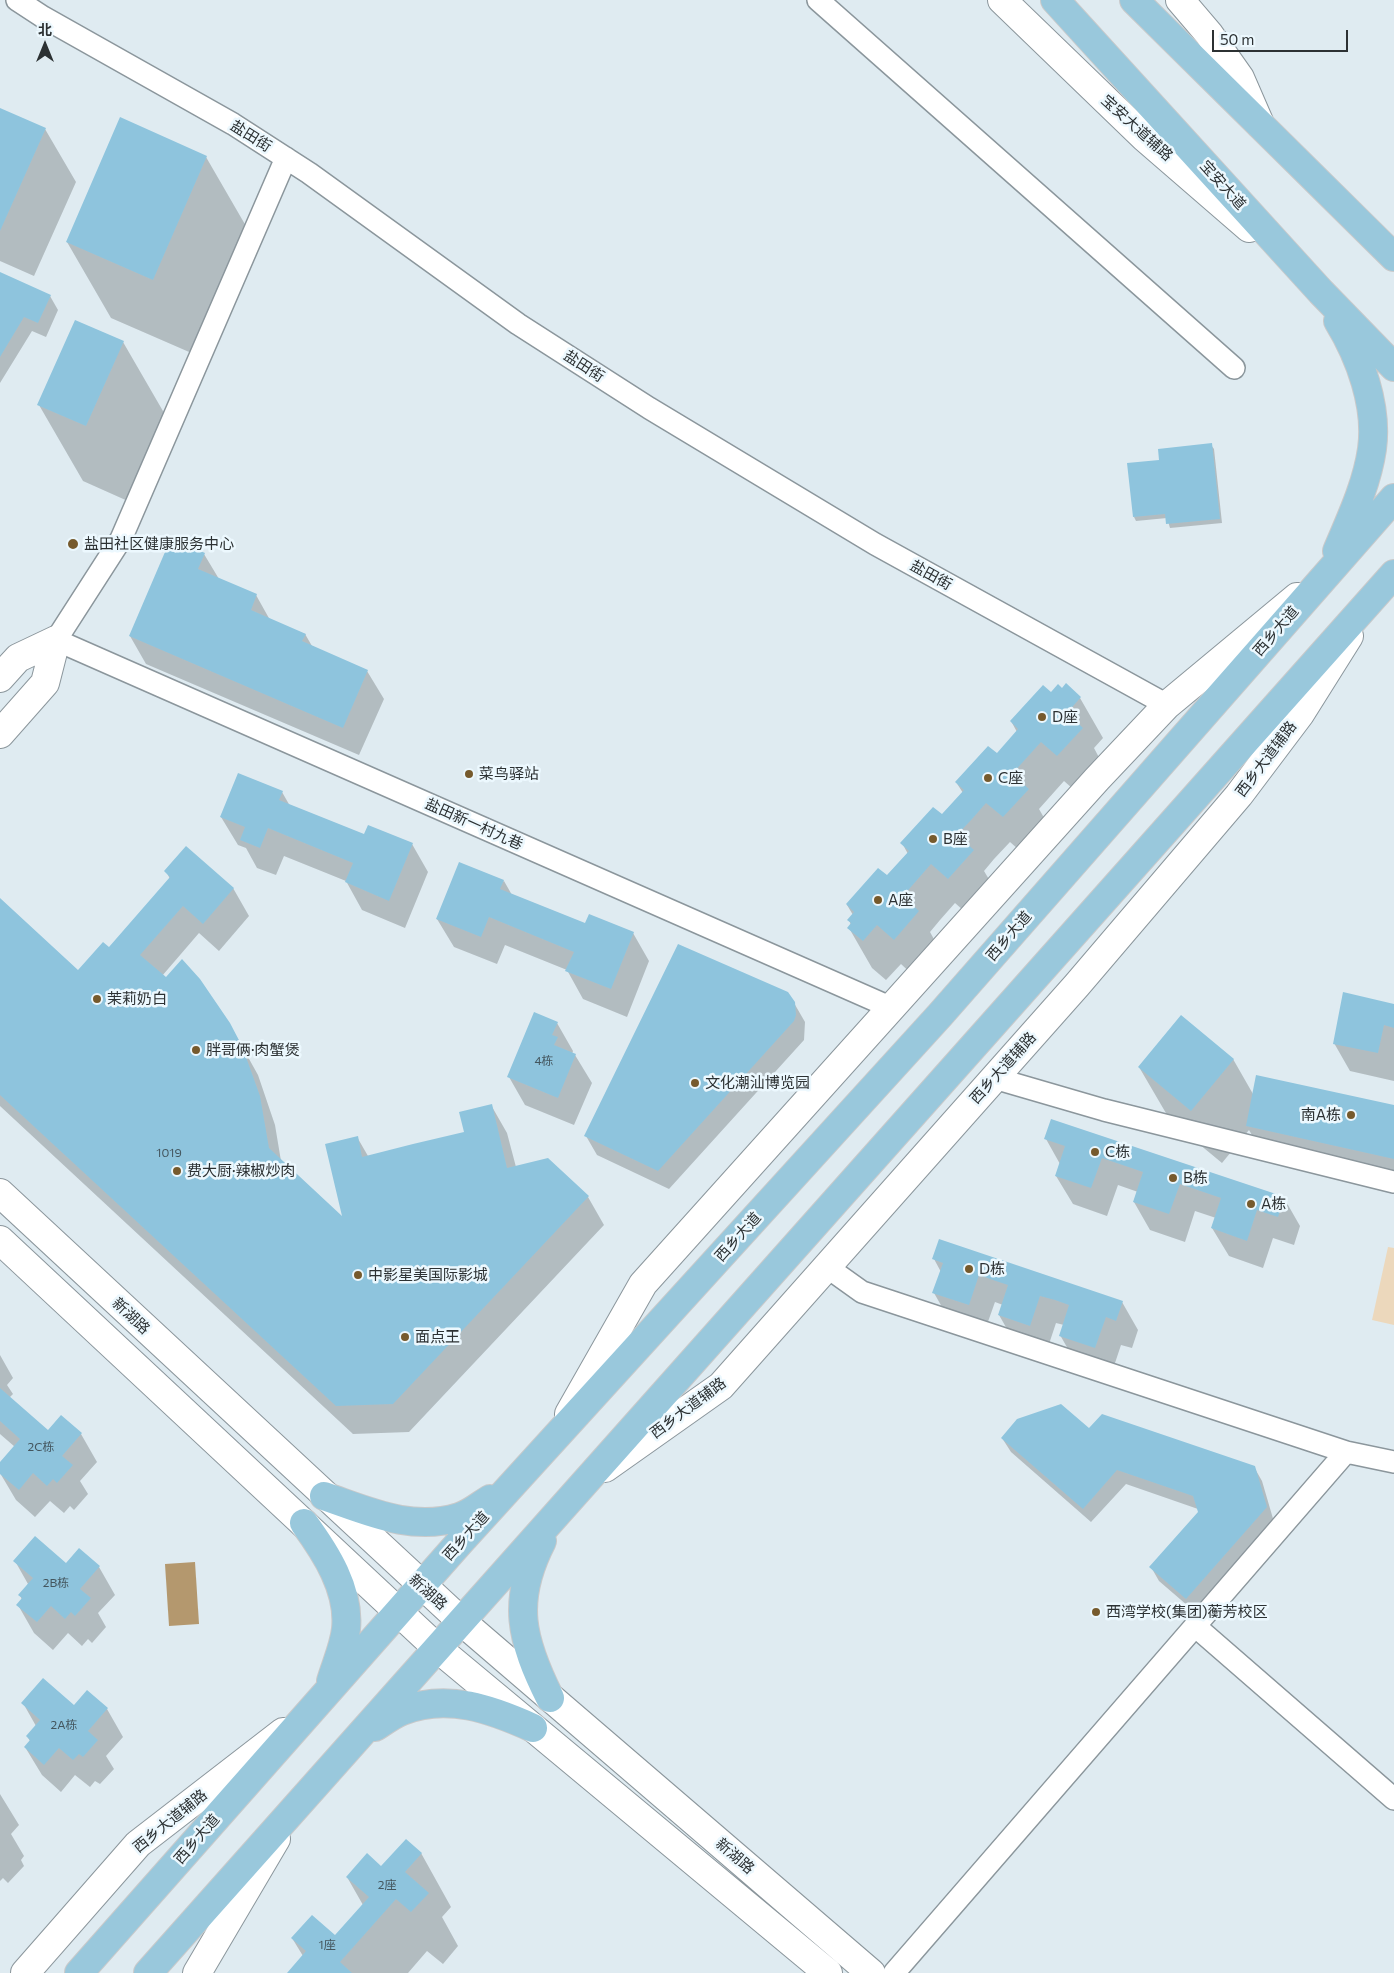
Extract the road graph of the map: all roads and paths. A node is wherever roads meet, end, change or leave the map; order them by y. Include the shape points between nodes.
1 (18, 0) edge
2 (818, 0) edge
3 (1002, 0) edge
4 (1055, 0) edge
5 (1134, 0) edge
6 (1180, 0) edge
7 (1260, 124) junction
8 (286, 158) junction
9 (1390, 249) edge
10 (1321, 292) junction
11 (1394, 367) edge
12 (1234, 368) dead end
13 (1394, 498) edge
14 (1329, 571) junction
15 (1394, 574) edge
16 (1384, 594) edge
17 (56, 640) junction
18 (0, 678) edge
19 (1167, 705) junction
20 (0, 734) edge
21 (892, 1008) junction
22 (994, 1078) junction
23 (1394, 1182) edge
24 (0, 1193) edge
25 (0, 1240) edge
26 (827, 1267) junction
27 (556, 1437) junction
28 (1346, 1452) junction
29 (1394, 1462) edge
30 (512, 1486) junction
31 (579, 1486) junction
32 (324, 1496) junction
33 (556, 1512) junction
34 (304, 1523) junction
35 (421, 1586) junction
36 (398, 1611) junction
37 (460, 1620) junction
38 (1195, 1626) junction
39 (436, 1647) junction
40 (550, 1698) junction
41 (320, 1700) junction
42 (533, 1728) junction
43 (352, 1741) junction
44 (1394, 1799) edge
45 (296, 1805) junction
46 (26, 1973) edge
47 (79, 1973) edge
48 (148, 1973) edge
49 (197, 1973) edge
50 (828, 1973) edge
51 (871, 1973) edge
52 (894, 1973) edge

1 - 8 street, 盐田街 via 234,124
2 - 12 street
3 - 10 street, 宝安大道辅路 via 1145,138
4 - 10 main road, 宝安大道
5 - 7 main road
6 - 7 street via 1240,78
7 - 9 main road
8 - 17 street via 121,539
8 - 19 street, 盐田街 via 518,324 649,408 875,544
10 - 11 main road, 宝安大道
10 - 14 main road via 1349,339 1369,395 1372,422 1372,448 1365,480
13 - 14 main road, 西乡大道
14 - 19 street
14 - 27 main road, 西乡大道 via 940,1015
15 - 16 main road
16 - 22 street, 西乡大道辅路 via 1240,795
16 - 31 main road
17 - 18 street via 18,658
17 - 20 street via 46,683
17 - 21 street, 盐田新一村九巷
19 - 21 street
21 - 27 street via 643,1284
22 - 23 street via 1104,1110
22 - 26 street, 西乡大道辅路
24 - 32 street, 新湖路
25 - 34 street, 新湖路
26 - 28 street via 862,1292
26 - 31 street, 西乡大道辅路 via 721,1386
27 - 30 main road, 西乡大道
28 - 29 street
28 - 38 street
30 - 32 main road via 461,1517 426,1524 393,1520
30 - 35 main road, 西乡大道
31 - 33 main road
32 - 35 street, 新湖路
33 - 37 main road
33 - 40 main road via 531,1562 524,1584 523,1604 528,1648
34 - 36 street, 新湖路
34 - 41 main road via 335,1573 345,1608 342,1649
35 - 36 main road, 西乡大道
35 - 37 street, 新湖路
36 - 39 street, 新湖路
36 - 41 main road, 西乡大道
37 - 39 main road
37 - 40 street, 新湖路
38 - 44 street
38 - 52 street
39 - 42 street, 新湖路
39 - 43 main road
40 - 51 street, 新湖路
41 - 46 street, 西乡大道辅路 via 138,1844
41 - 47 main road, 西乡大道
42 - 43 main road via 481,1706 442,1703 400,1711
42 - 50 street, 新湖路
43 - 45 main road
45 - 48 main road
45 - 49 street

